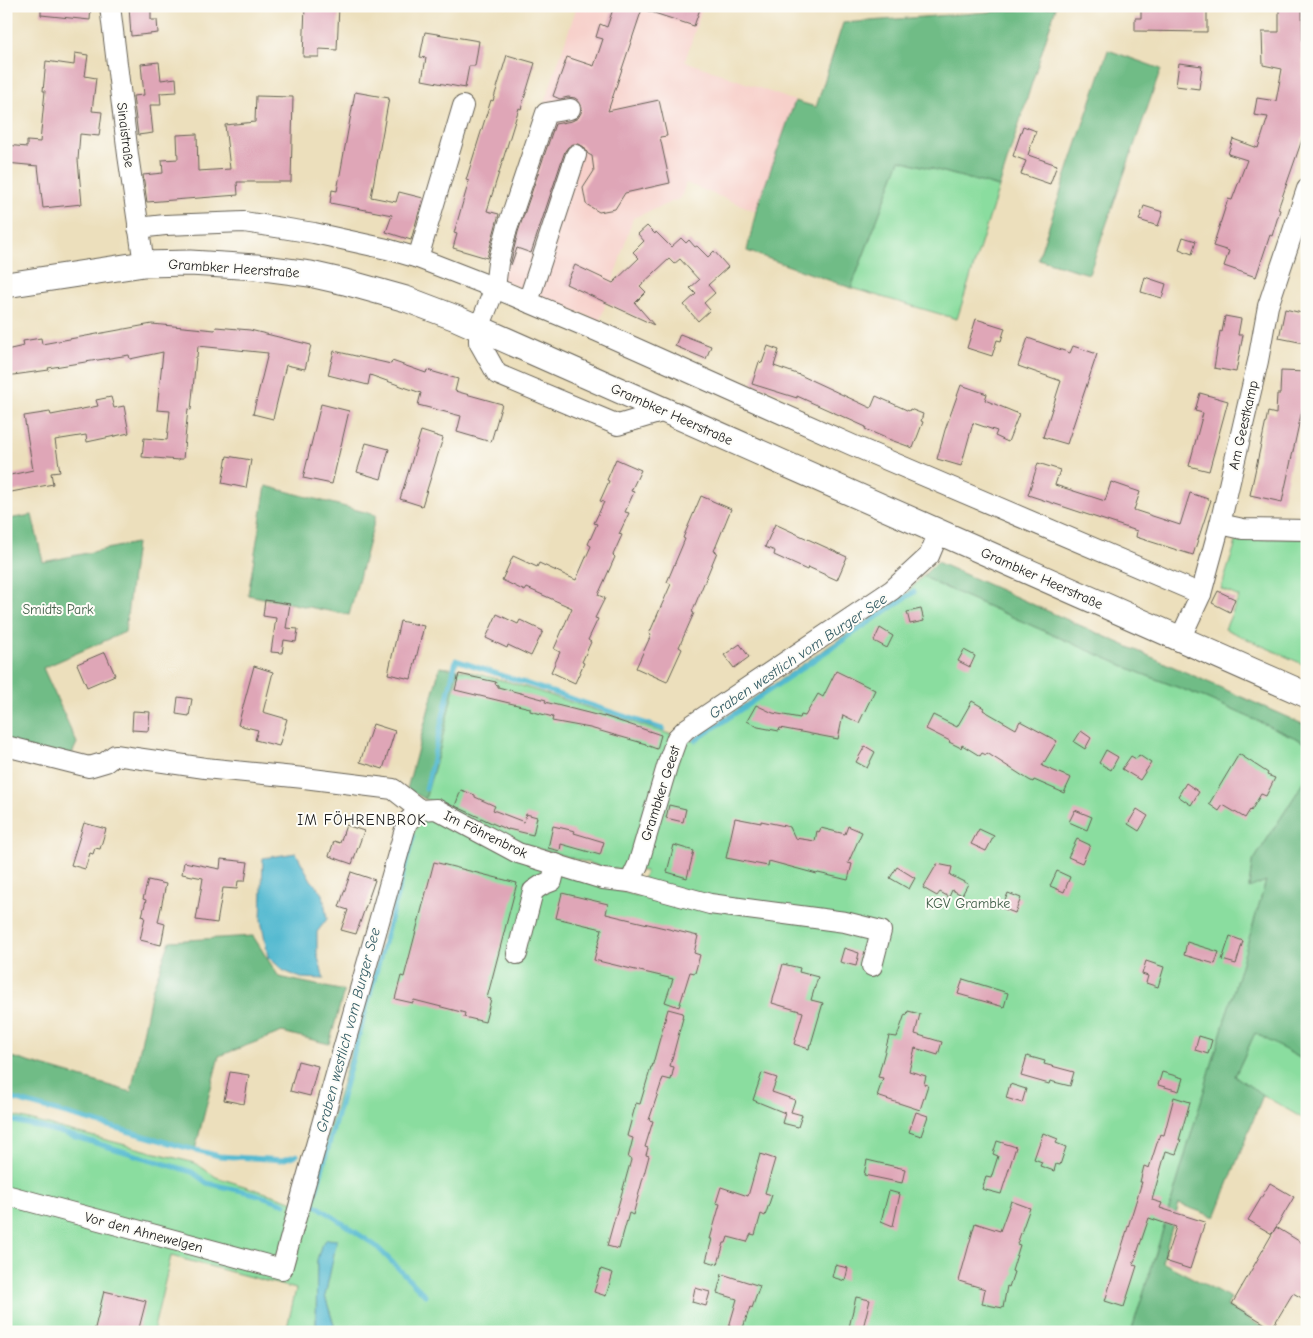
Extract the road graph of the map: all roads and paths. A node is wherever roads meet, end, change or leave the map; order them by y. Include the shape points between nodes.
1 (110, 6) edge
2 (463, 106) dead end
3 (570, 109) dead end
4 (576, 156) dead end
5 (1307, 189) edge
6 (1304, 208) edge
7 (138, 228) junction
8 (418, 258) junction
9 (144, 264) junction
10 (6, 285) edge
11 (494, 288) junction
12 (528, 302) junction
13 (479, 328) junction
14 (665, 411) junction
15 (1220, 524) junction
16 (1307, 530) edge
17 (939, 532) junction
18 (1201, 594) junction
19 (1180, 640) junction
20 (1307, 695) edge
21 (6, 746) edge
22 (420, 810) junction
23 (556, 864) junction
24 (630, 882) junction
25 (517, 954) dead end
26 (872, 966) dead end
27 (6, 1195) edge

1 - 7 street, Sinaistraße
2 - 8 street
3 - 11 street via 546,113 507,229
4 - 12 street
5 - 6 street, Am Geestkamp
6 - 15 street, Am Geestkamp via 1268,306
7 - 8 street via 244,222 314,233
7 - 9 street, Sinaistraße
8 - 11 street
9 - 10 main road, Grambker Heerstraße
9 - 13 main road, Grambker Heerstraße via 199,263 310,274 406,299
11 - 12 street
11 - 13 street
12 - 18 street
13 - 14 main road, Grambker Heerstraße
13 - 14 street via 479,342 496,374 618,425
14 - 17 main road, Grambker Heerstraße
15 - 16 street
15 - 18 street, Am Geestkamp
17 - 19 main road, Grambker Heerstraße
17 - 24 street, Grambker Geest via 929,556 892,590 677,738
18 - 19 street, Am Geestkamp
19 - 20 main road, Grambker Heerstraße
21 - 22 street, Im Föhrenbrok via 89,767 106,762 115,755 393,790
22 - 23 street, Im Föhrenbrok via 436,809 518,852
22 - 27 street, Vor den Ahnewelgen via 408,822 282,1269
23 - 24 street, Im Föhrenbrok via 603,879
23 - 25 street via 552,882 533,891
24 - 26 street, Im Föhrenbrok via 710,904 845,922 881,931

